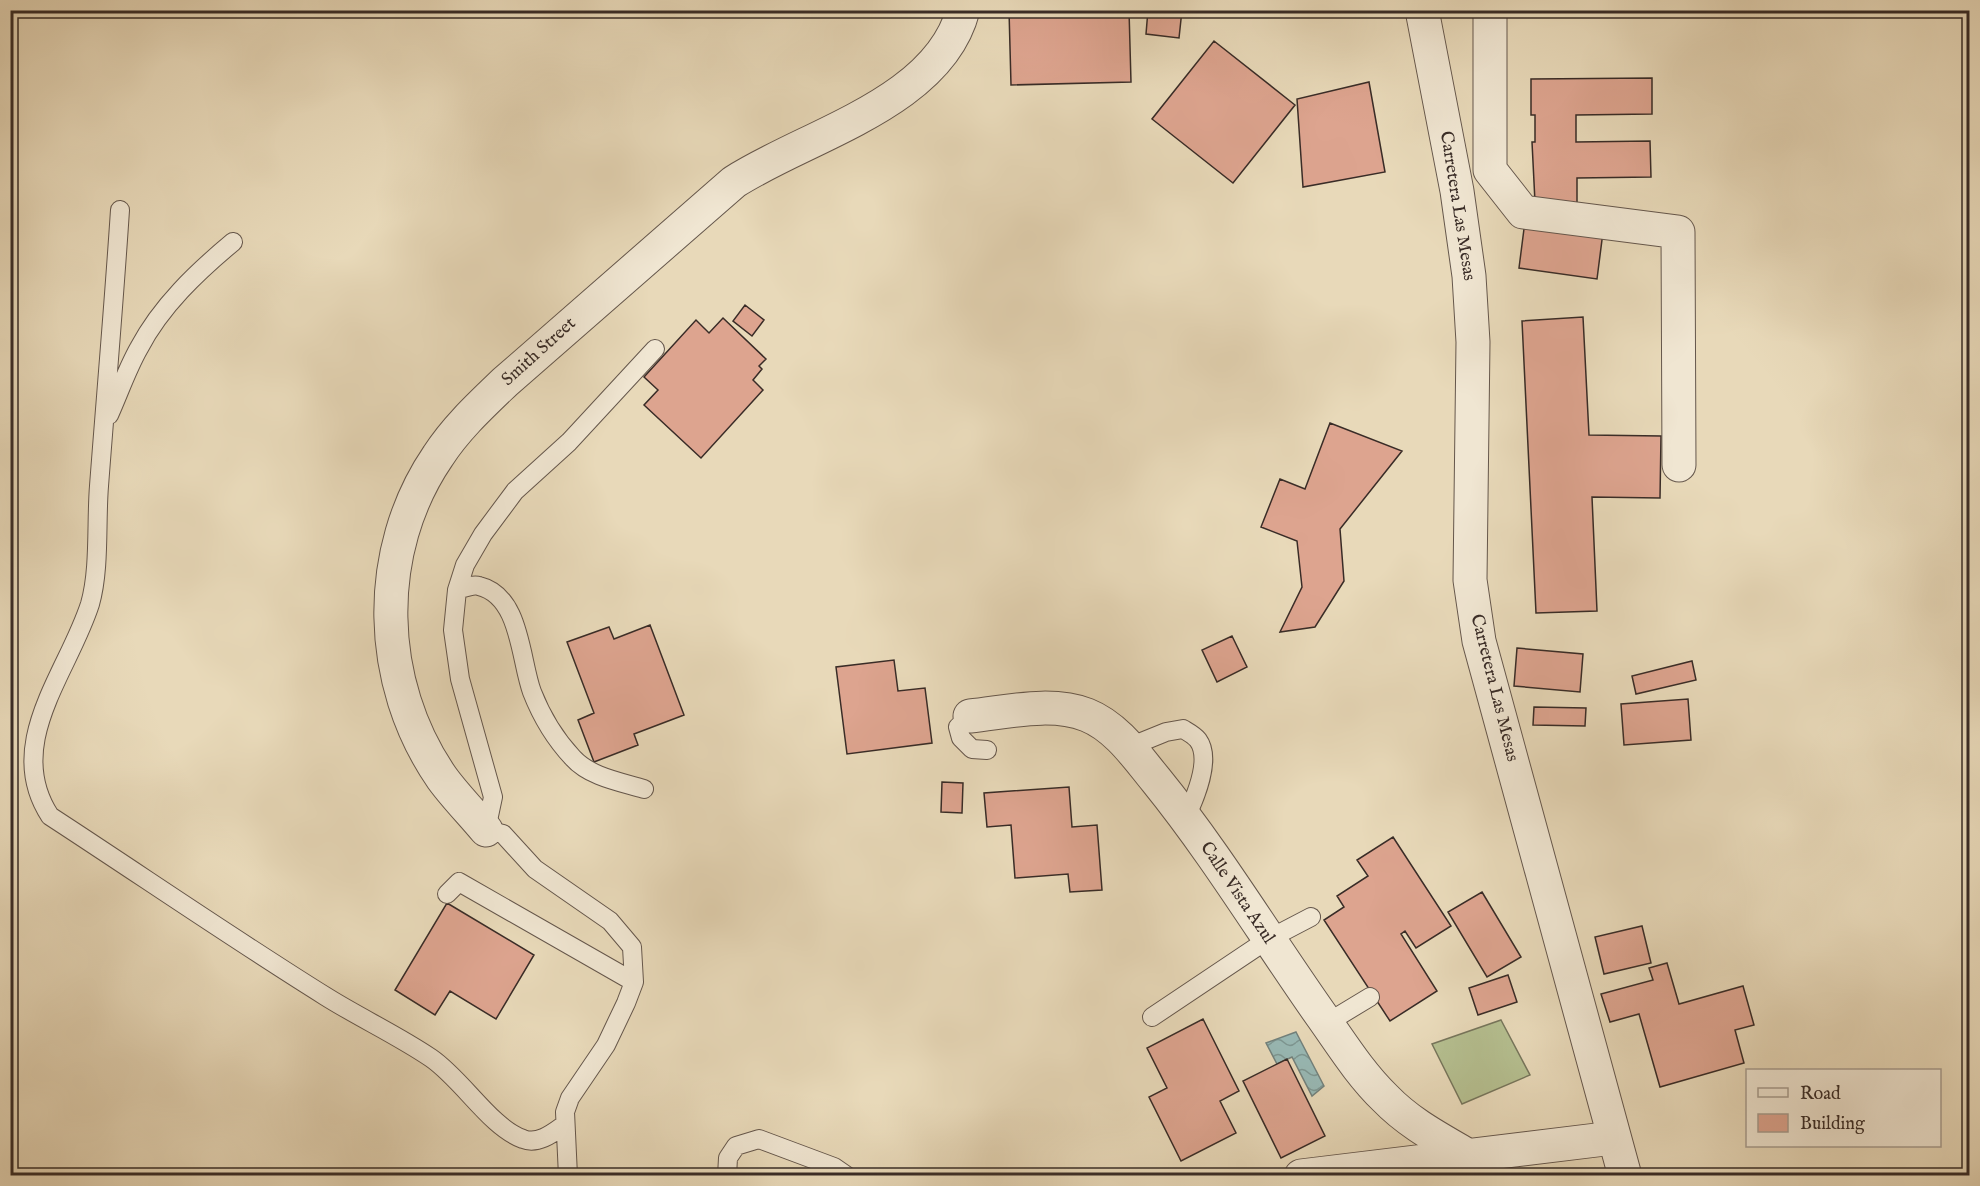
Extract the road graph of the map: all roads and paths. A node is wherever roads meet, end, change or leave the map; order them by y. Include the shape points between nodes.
1 (963, 10) edge
2 (1422, 10) edge
3 (1490, 10) edge
4 (120, 210) dead end
5 (233, 242) dead end
6 (655, 349) dead end
7 (104, 428) junction
8 (1679, 465) dead end
9 (457, 590) junction
10 (970, 716) joint
11 (1129, 747) junction
12 (987, 750) dead end
13 (644, 789) dead end
14 (1186, 817) junction
15 (486, 830) junction
16 (447, 894) dead end
17 (1311, 916) dead end
18 (1267, 940) junction
19 (634, 982) junction
20 (1370, 997) dead end
21 (1152, 1017) dead end
22 (1327, 1023) junction
23 (564, 1125) junction
24 (1613, 1138) junction
25 (1467, 1155) junction
26 (568, 1176) edge
27 (727, 1176) edge
28 (847, 1176) edge
29 (1301, 1176) edge
30 (1625, 1176) edge

1 - 15 street, Smith Street via 951,42 906,91 765,162 734,182 505,382 437,456 414,498 398,541 391,582 394,653 402,693 419,738 442,778
2 - 24 street, Carretera Las Mesas via 1469,276 1473,342 1470,580 1479,641
3 - 8 street via 1490,170 1523,212 1678,232
4 - 7 lane
5 - 7 lane via 190,280 157,320 139,348
6 - 9 lane via 499,511 465,565
7 - 23 lane via 90,603 46,702 36,739 32,770 38,798 50,816 324,995 441,1065 511,1133 525,1140 545,1138
9 - 13 lane via 478,585 504,603 513,618 532,691 574,760 599,775
9 - 15 lane via 453,630 460,679 493,797
10 - 11 street, Calle Vista Azul via 1050,708 1073,710 1110,729
10 - 12 lane via 958,727 961,738 972,749
11 - 14 street, Calle Vista Azul
11 - 14 lane via 1183,729 1197,738 1202,747 1200,789
14 - 18 street, Calle Vista Azul
15 - 19 lane via 503,834 535,868 610,921 632,947
16 - 19 lane via 459,882
17 - 18 lane
18 - 21 lane
18 - 22 street, Calle Vista Azul
19 - 23 lane via 606,1045 570,1098
20 - 22 lane
22 - 25 street, Calle Vista Azul via 1385,1098 1415,1125
23 - 26 lane
24 - 25 street
24 - 30 street, Carretera Las Mesas
25 - 29 street
27 - 28 lane via 728,1158 736,1146 759,1139 834,1167

